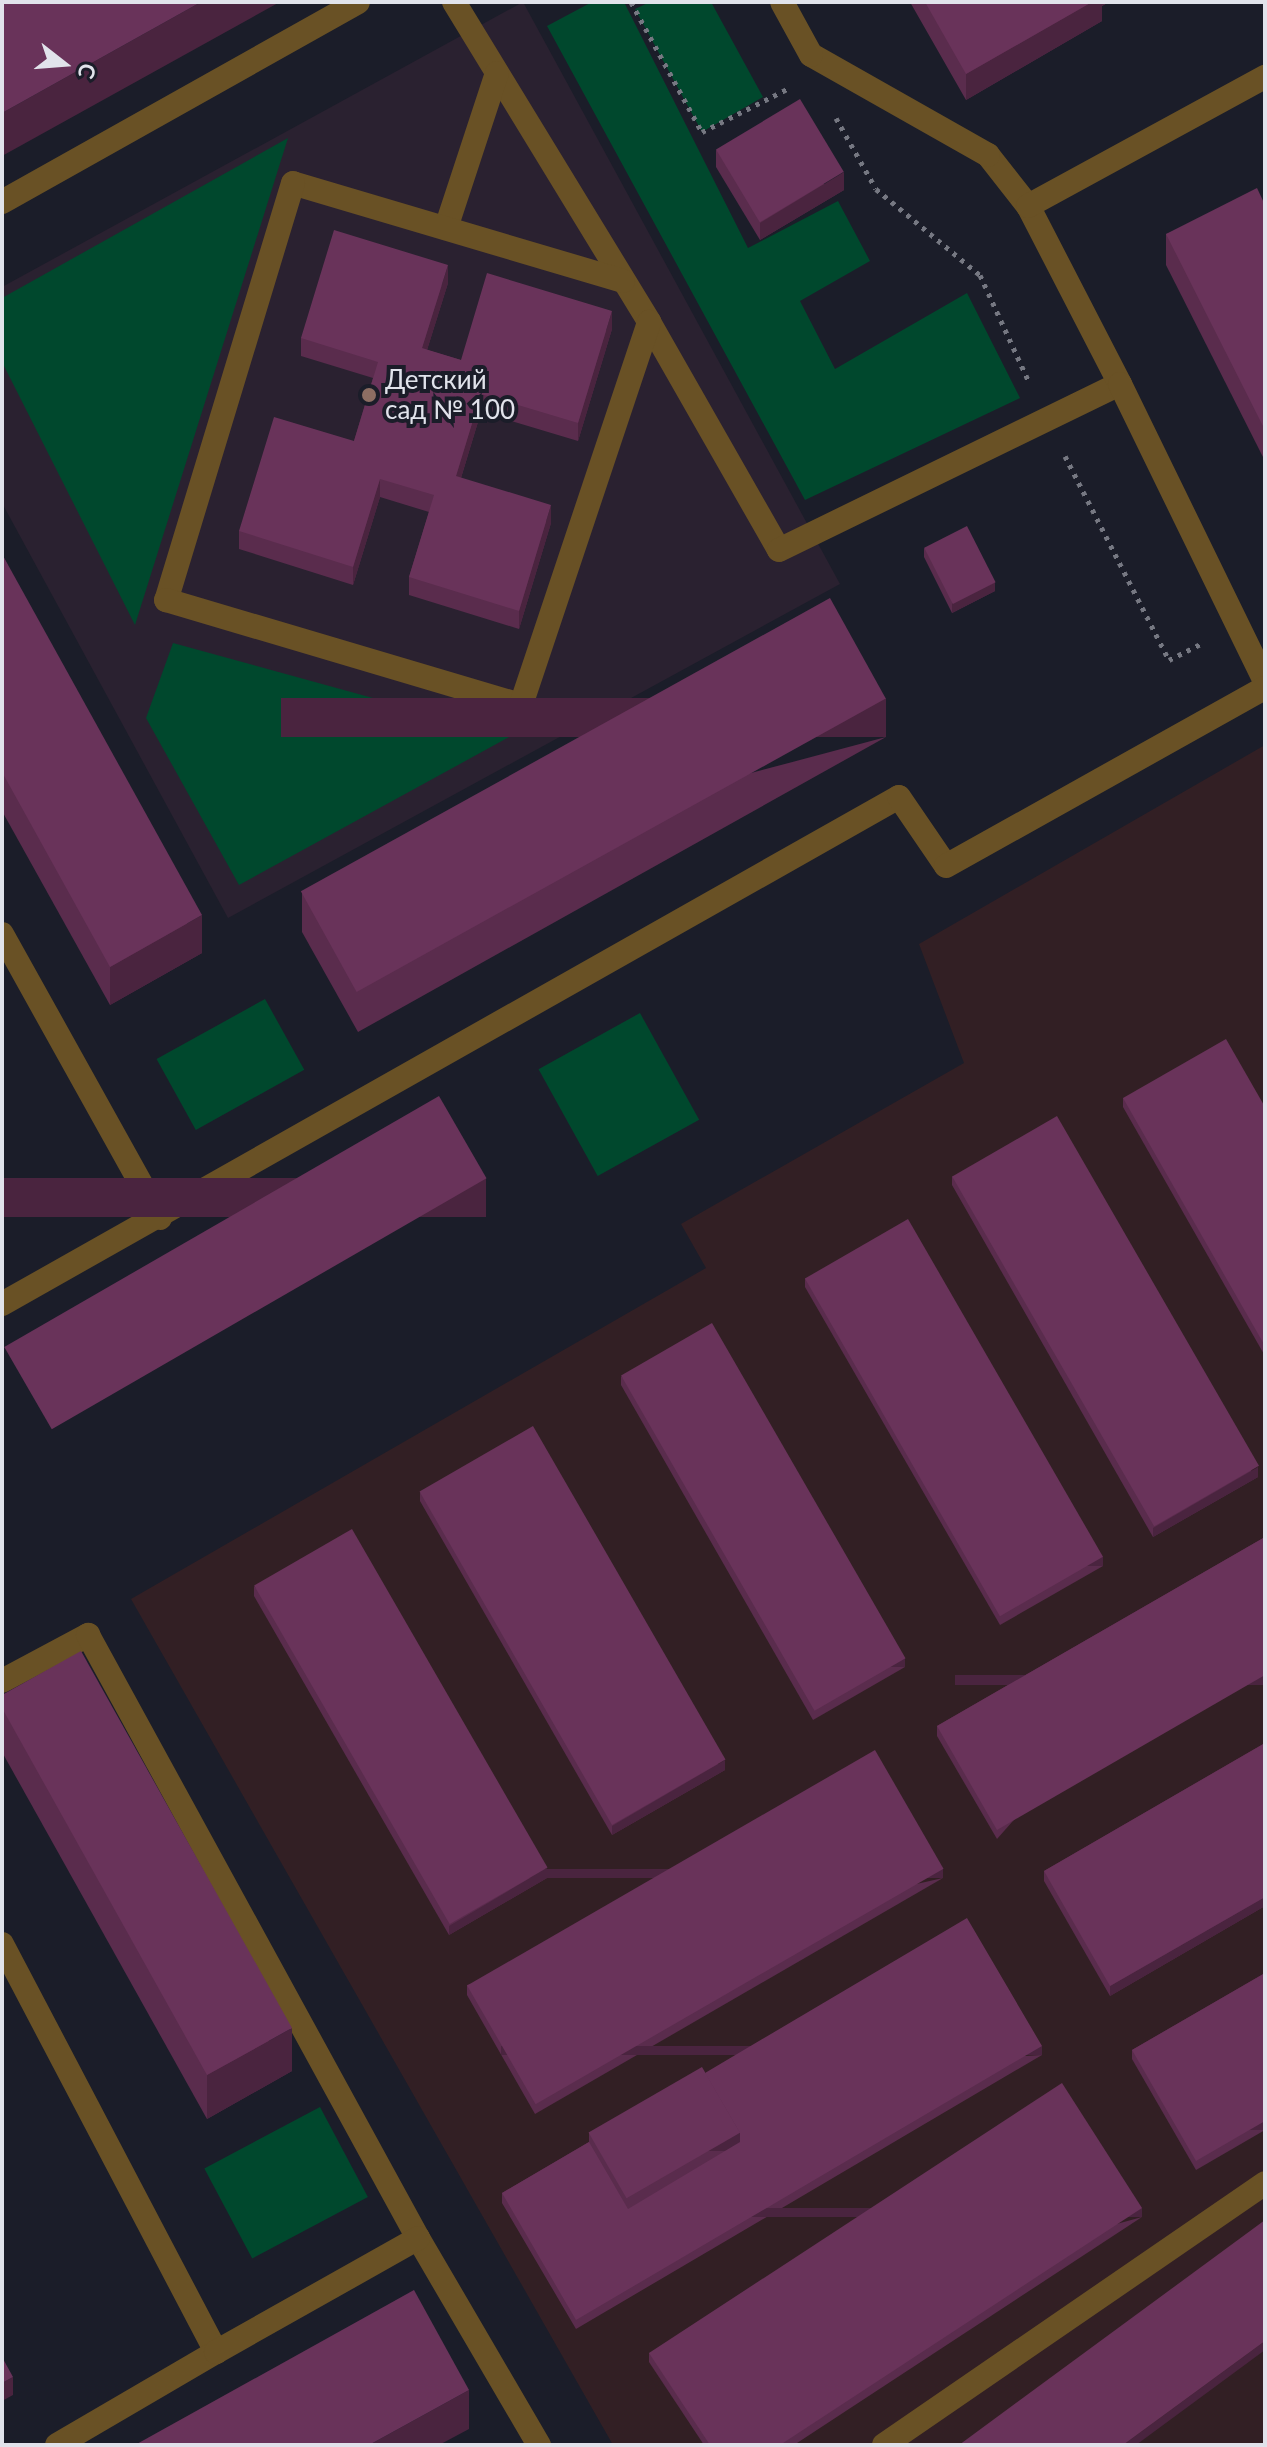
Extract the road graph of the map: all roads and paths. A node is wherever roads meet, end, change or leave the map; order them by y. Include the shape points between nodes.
1 (358, 2) edge
2 (454, 2) edge
3 (631, 2) edge
4 (782, 2) edge
5 (497, 73) junction
6 (1263, 82) edge
7 (799, 83) dead end
8 (834, 115) dead end
9 (2, 202) edge
10 (1028, 206) junction
11 (446, 228) junction
12 (623, 281) junction
13 (649, 322) junction
14 (1120, 384) junction
15 (1046, 420) junction
16 (1212, 638) dead end
17 (1265, 681) edge
18 (1265, 688) edge
19 (2, 934) edge
20 (160, 1218) junction
21 (2, 1304) edge
22 (2, 1681) edge
23 (2, 1944) edge
24 (1265, 2183) edge
25 (418, 2238) junction
26 (216, 2352) junction
27 (57, 2445) edge
28 (539, 2445) edge
29 (884, 2445) edge

1 - 9 lane
2 - 5 lane
3 - 7 path via 702,132
4 - 10 lane via 811,55 988,155
5 - 11 lane
5 - 12 lane
6 - 10 lane
8 - 15 path via 876,189 980,275
10 - 14 lane
11 - 12 lane
11 - 13 lane via 293,183 166,600 521,705
12 - 13 lane
13 - 15 lane via 779,550
14 - 15 lane
14 - 17 lane
15 - 16 path via 1169,660
18 - 20 lane via 946,866 899,797
19 - 20 lane
20 - 21 lane
22 - 25 lane via 88,1635
23 - 26 lane
24 - 29 lane
25 - 26 lane
25 - 28 lane
26 - 27 lane

